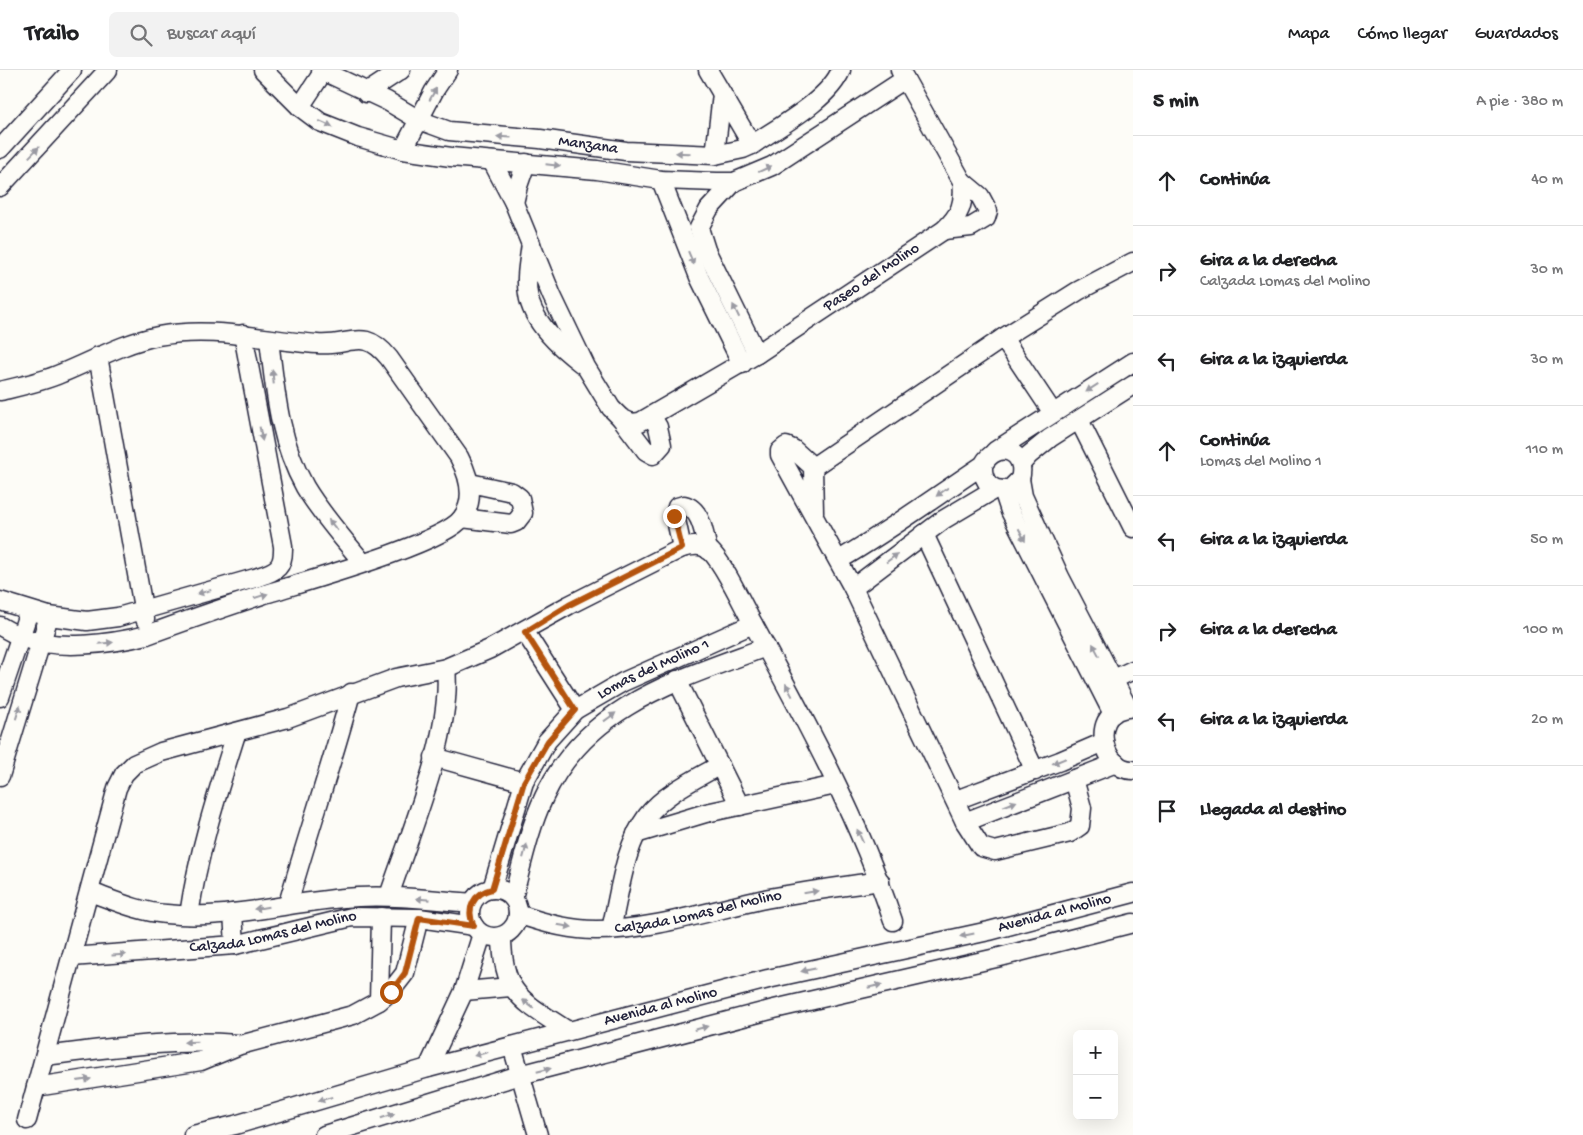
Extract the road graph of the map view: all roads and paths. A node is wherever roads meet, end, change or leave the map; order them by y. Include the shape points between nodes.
1 (72, 70) edge
2 (108, 70) edge
3 (263, 70) edge
4 (401, 70) edge
5 (448, 70) edge
6 (708, 70) edge
7 (841, 70) edge
8 (322, 71) edge
9 (903, 74) edge
10 (366, 93) junction
11 (722, 94) junction
12 (809, 106) junction
13 (300, 107) junction
14 (419, 120) junction
15 (826, 129) junction
16 (752, 145) junction
17 (598, 148) junction
18 (0, 149) edge
19 (403, 150) junction
20 (715, 155) junction
21 (492, 161) junction
22 (526, 163) junction
23 (597, 170) junction
24 (661, 180) junction
25 (962, 181) junction
26 (734, 182) junction
27 (0, 187) edge
28 (514, 203) junction
29 (699, 228) junction
30 (944, 230) junction
31 (680, 231) junction
32 (1133, 262) edge
33 (243, 334) junction
34 (1003, 338) junction
35 (269, 339) junction
36 (757, 354) junction
37 (98, 356) junction
38 (1133, 362) edge
39 (742, 364) junction
40 (1133, 385) edge
41 (0, 391) edge
42 (1052, 413) junction
43 (652, 416) junction
44 (621, 418) junction
45 (1079, 420) junction
46 (995, 451) junction
47 (982, 464) junction
48 (813, 467) junction
49 (1021, 472) junction
50 (470, 483) junction
51 (999, 490) junction
52 (814, 513) junction
53 (462, 518) junction
54 (1133, 528) edge
55 (924, 534) junction
56 (682, 548) junction
57 (708, 550) junction
58 (838, 560) junction
59 (363, 563) junction
60 (853, 588) junction
61 (0, 601) edge
62 (143, 609) junction
63 (29, 611) junction
64 (49, 616) junction
65 (753, 624) junction
66 (0, 626) edge
67 (525, 632) junction
68 (147, 634) junction
69 (21, 637) junction
70 (42, 642) junction
71 (766, 647) junction
72 (446, 668) junction
73 (1133, 670) edge
74 (677, 680) junction
75 (1112, 680) junction
76 (351, 693) junction
77 (0, 697) edge
78 (575, 710) junction
79 (1125, 710) edge
80 (236, 734) junction
81 (1104, 742) junction
82 (434, 757) junction
83 (720, 765) junction
84 (1127, 770) edge
85 (1035, 771) junction
86 (0, 776) edge
87 (1074, 779) junction
88 (524, 782) junction
89 (836, 785) junction
90 (956, 800) junction
91 (740, 806) junction
92 (965, 822) junction
93 (636, 834) junction
94 (880, 881) junction
95 (492, 889) junction
96 (1130, 891) edge
97 (90, 892) junction
98 (389, 896) junction
99 (472, 903) junction
100 (288, 904) junction
101 (515, 906) junction
102 (233, 913) junction
103 (189, 915) junction
104 (381, 917) junction
105 (419, 918) junction
106 (893, 921) dead end
107 (1133, 923) edge
108 (611, 929) junction
109 (478, 930) junction
110 (502, 936) junction
111 (235, 945) junction
112 (70, 957) junction
113 (511, 987) junction
114 (464, 991) junction
115 (379, 1002) junction
116 (568, 1031) junction
117 (240, 1045) junction
118 (512, 1046) junction
119 (45, 1056) junction
120 (428, 1068) junction
121 (520, 1075) junction
122 (36, 1087) junction
123 (27, 1120) dead end
124 (193, 1135) edge
125 (324, 1135) edge
126 (538, 1135) edge

1 - 18 street
27 -> 2 street
3 - 13 street
4 - 10 street
14 -> 5 street
6 - 11 street
7 - 12 street, Manzana via 828,89
8 - 10 street, Manzana
8 - 13 street
9 - 15 street
9 - 25 street, Paseo del Molino
10 - 14 street, Manzana
11 - 16 street
11 - 20 street
12 - 15 street
12 - 16 street, Manzana
13 -> 19 street via 328,125
17 -> 14 street, Manzana via 449,131
14 - 19 street
26 -> 15 street via 772,166
16 - 20 street, Manzana
20 -> 17 street, Manzana
17 - 23 street
19 - 21 street
21 - 22 street
21 - 28 street
22 -> 23 street
22 - 28 street
23 - 24 street
24 - 26 street
24 - 31 street
25 - 30 street, Paseo del Molino via 962,208
25 - 30 street via 980,196 988,211 986,218 971,227
26 - 29 street via 709,209
28 - 44 street via 552,296 586,367 611,408
29 - 31 street
36 -> 29 street via 706,250
30 - 36 street, Paseo del Molino
31 -> 39 street
32 - 34 street via 1078,291
33 - 35 street
33 - 37 street via 185,332 157,336
33 -> 62 street via 283,559 273,572
34 - 42 street
34 - 48 street
35 - 50 street via 338,344 361,339 371,340 380,346 459,457
59 -> 35 street via 322,512 290,456 276,401
36 - 39 street, Paseo del Molino
37 - 41 street via 34,383
37 - 62 street
38 -> 42 street
39 - 43 street, Paseo del Molino
40 - 45 street
42 - 46 street
43 - 44 street, Paseo del Molino via 632,423
43 - 44 street via 662,445 653,455 640,444
45 - 49 street via 1036,447
45 - 54 street
46 - 47 street
46 - 49 street via 1011,452
47 - 51 street via 982,474 987,483
47 -> 58 street via 878,538
48 - 52 street
48 - 52 street via 789,446 780,451
49 - 51 street via 1016,485
75 -> 49 street via 1023,496
50 - 53 street via 470,495
50 - 53 street via 512,492 520,498 523,513 511,524
51 - 55 street via 960,509
51 -> 79 street
52 - 58 street
53 - 59 street via 438,535
60 -> 55 street
55 - 85 street
56 - 57 street via 698,545
56 - 57 street via 674,516 677,507 684,505 698,516
56 - 67 street via 569,605
57 - 65 street via 716,557
58 - 60 street
68 -> 59 street
60 - 90 street
61 - 63 street
62 - 64 street via 118,617 87,621
62 - 68 street
63 - 64 street
63 - 69 street
64 - 70 street
65 - 71 street
65 - 78 street, Lomas del Molino 1 via 623,682
66 - 69 street
67 - 72 street
67 - 78 street
70 -> 68 street via 89,644 122,641
69 - 70 street
69 - 77 street
86 -> 70 street
71 - 74 street, Lomas del Molino 1
89 -> 71 street
72 - 76 street via 396,678
72 - 82 street via 447,701
73 - 75 street
74 - 83 street
101 -> 74 street, Lomas del Molino 1 via 531,831 545,796 578,745 608,718 640,697
75 - 79 street
76 - 80 street
76 - 100 street via 332,766 306,839
78 - 88 street, Lomas del Molino 1 via 548,741
79 - 81 street via 1104,728
80 - 97 street via 161,752 143,759 124,774 117,788
80 - 103 street via 206,832
81 - 84 street
81 -> 85 street
82 - 88 street
82 - 98 street
83 - 91 street
83 - 93 street via 668,797 648,815
84 - 87 street
85 - 90 street
92 -> 87 street
87 - 92 street via 1082,817 1080,826 1070,834 995,851 982,847
88 - 95 street, Lomas del Molino 1
89 - 91 street
94 -> 89 street
90 - 92 street
91 - 93 street
93 - 108 street
94 - 106 street
108 -> 94 street, Calzada Lomas del Molino via 645,926 762,900
95 - 99 street via 476,896
95 - 101 street via 507,893
96 -> 116 street, Avenida al Molino via 989,931 768,979
97 - 103 street, Calzada Lomas del Molino via 141,910
97 - 112 street
99 -> 98 street, Calzada Lomas del Molino
98 - 100 street, Calzada Lomas del Molino
99 - 109 street via 470,915
100 -> 102 street, Calzada Lomas del Molino
101 -> 108 street, Calzada Lomas del Molino via 541,922
101 - 110 street via 513,928
102 - 103 street, Calzada Lomas del Molino
102 - 111 street
104 - 105 street, Calzada Lomas del Molino
104 - 111 street, Calzada Lomas del Molino via 336,920
104 - 115 street
105 - 109 street, Calzada Lomas del Molino
105 - 115 street via 405,973
121 -> 107 street, Avenida al Molino via 774,1009
109 - 110 street via 488,937
109 - 114 street
110 - 113 street via 502,962
112 -> 111 street, Calzada Lomas del Molino
112 - 119 street
113 - 114 street
116 -> 113 street via 527,1004
114 - 120 street
115 - 117 street via 353,1015
116 - 118 street, Avenida al Molino
117 -> 119 street via 160,1043
122 -> 117 street via 201,1061
118 -> 120 street, Avenida al Molino
118 - 121 street
119 - 122 street
120 -> 124 street, Avenida al Molino via 235,1126
125 -> 121 street, Avenida al Molino
121 - 126 street
122 - 123 street

